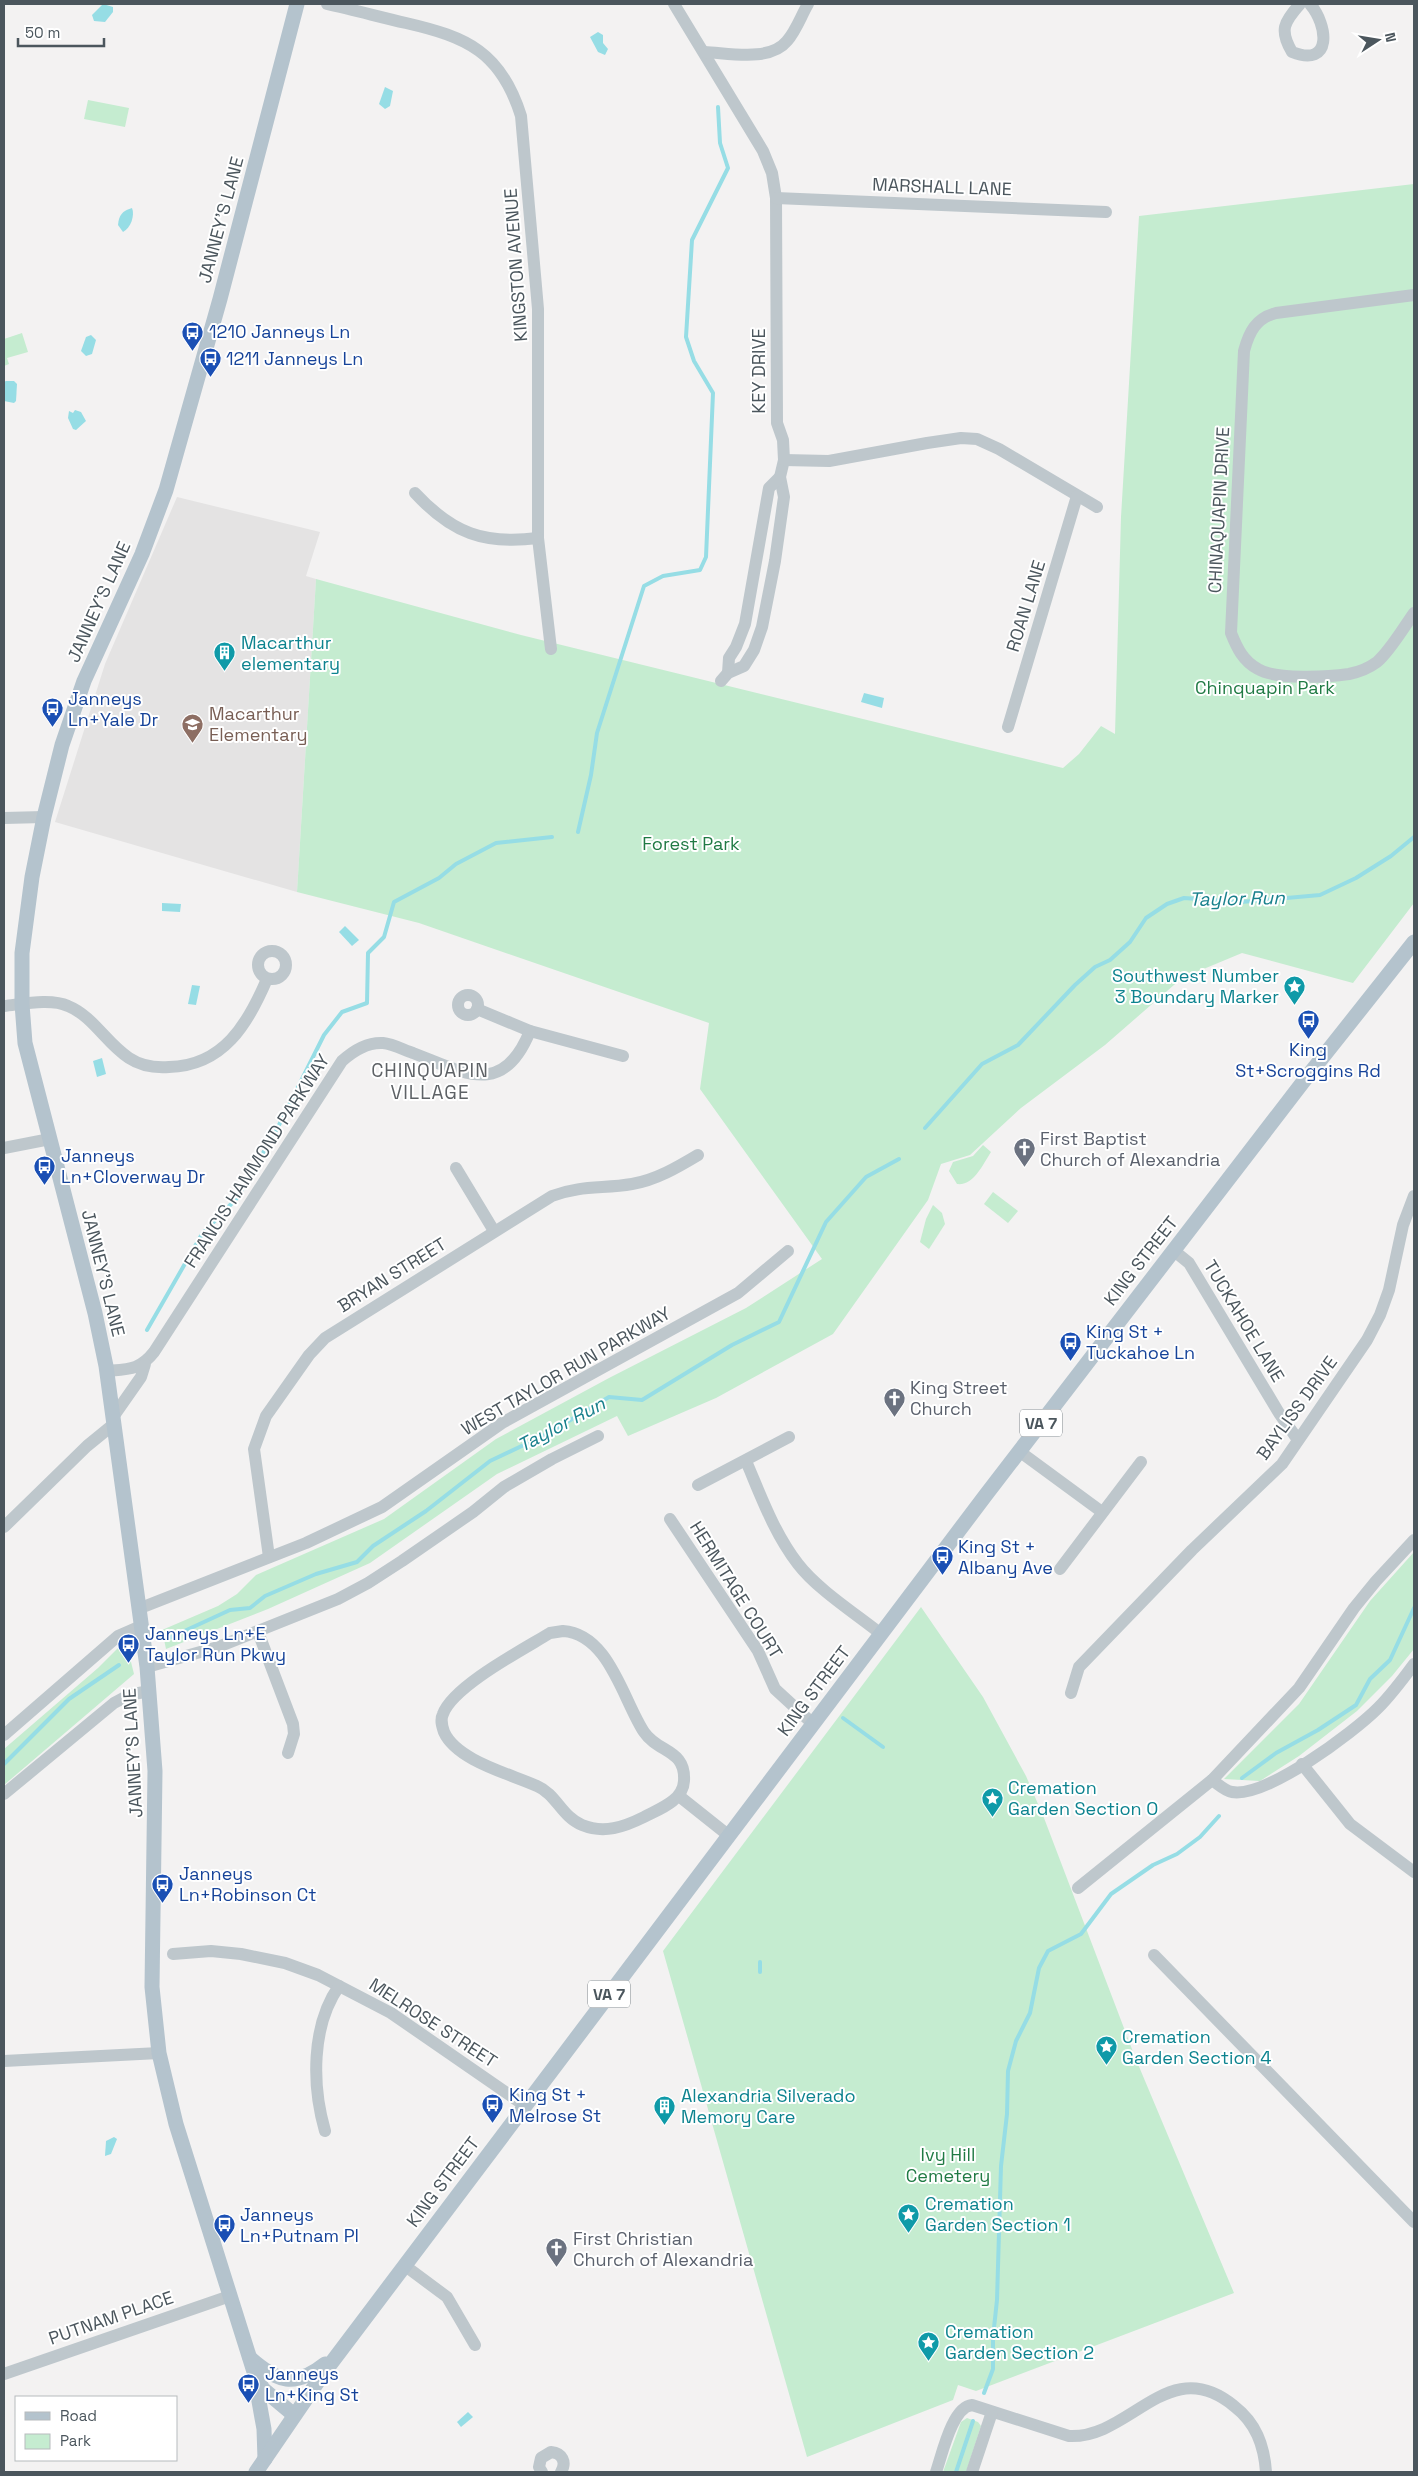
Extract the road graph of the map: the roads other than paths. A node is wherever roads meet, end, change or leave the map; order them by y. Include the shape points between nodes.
1 (297, 4) edge
2 (327, 4) edge
3 (674, 4) edge
4 (808, 4) edge
5 (1300, 4) edge
6 (1310, 4) edge
7 (705, 52) junction
8 (776, 198) junction
9 (1106, 212) dead end
10 (1414, 295) edge
11 (784, 460) junction
12 (780, 477) junction
13 (415, 493) dead end
14 (1077, 496) junction
15 (1097, 508) dead end
16 (538, 538) junction
17 (1414, 613) edge
18 (551, 649) dead end
19 (1008, 726) dead end
20 (44, 817) junction
21 (4, 818) edge
22 (1414, 942) edge
23 (267, 978) dead end
24 (22, 1004) junction
25 (4, 1006) edge
26 (477, 1009) dead end
27 (530, 1031) junction
28 (622, 1056) dead end
29 (50, 1139) junction
30 (4, 1148) edge
31 (698, 1155) dead end
32 (456, 1168) dead end
33 (1414, 1196) edge
34 (494, 1231) junction
35 (1173, 1250) junction
36 (788, 1251) dead end
37 (145, 1364) junction
38 (106, 1371) junction
39 (114, 1421) junction
40 (598, 1436) dead end
41 (789, 1436) dead end
42 (1298, 1440) junction
43 (1019, 1451) junction
44 (746, 1461) junction
45 (1141, 1462) dead end
46 (698, 1485) dead end
47 (1102, 1512) junction
48 (670, 1519) dead end
49 (4, 1527) edge
50 (1414, 1540) edge
51 (269, 1557) junction
52 (1060, 1569) dead end
53 (138, 1609) junction
54 (141, 1626) junction
55 (258, 1632) junction
56 (881, 1634) junction
57 (1414, 1664) edge
58 (147, 1667) junction
59 (149, 1691) junction
60 (1071, 1693) dead end
61 (812, 1723) junction
62 (4, 1735) edge
63 (288, 1753) dead end
64 (1302, 1764) junction
65 (1212, 1780) junction
66 (4, 1794) edge
67 (679, 1796) junction
68 (728, 1835) junction
69 (1414, 1872) edge
70 (1078, 1888) dead end
71 (173, 1954) dead end
72 (1154, 1955) dead end
73 (339, 1986) junction
74 (159, 2053) junction
75 (4, 2061) edge
76 (524, 2105) junction
77 (325, 2131) dead end
78 (1414, 2222) edge
79 (404, 2265) junction
80 (230, 2296) junction
81 (475, 2344) dead end
82 (337, 2355) junction
83 (248, 2356) junction
84 (4, 2374) edge
85 (255, 2375) junction
86 (992, 2412) junction
87 (294, 2415) junction
88 (265, 2459) junction
89 (256, 2472) edge
90 (542, 2472) edge
91 (561, 2472) edge
92 (936, 2472) edge
93 (972, 2472) edge
94 (1266, 2472) edge

1 - 20 main road, JANNEY'S LANE via 166,490 145,548 84,681 62,745
2 - 16 street, KINGSTON AVENUE via 434,28 455,36 488,58 510,85 521,116 536,275 540,353
3 - 7 street, KEY DRIVE
4 - 7 street via 789,39 777,49 754,54
5 - 6 street via 1287,19 1284,35 1292,52 1305,57 1322,48 1325,36 1322,23
7 - 8 street, KEY DRIVE via 763,151 772,173
8 - 9 street, MARSHALL LANE
8 - 11 street, KEY DRIVE via 777,423 783,440
10 - 17 street, CHINAQUAPIN DRIVE via 1276,313 1258,322 1248,336 1244,352 1231,633 1237,649 1258,670 1297,676 1349,674 1378,661
11 - 12 street
11 - 14 street via 829,461 927,443 977,439
12 - 12 street via 784,497 782,518 762,627 744,666 724,677 745,624 769,488
13 - 16 street via 455,527 476,537 500,541
14 - 15 street
14 - 19 street, ROAN LANE
16 - 18 street, KINGSTON AVENUE
20 - 21 street
20 - 24 main road, JANNEY'S LANE via 26,917
22 - 35 main road, KING STREET / VA 7
23 - 24 street via 238,1033 223,1049 202,1061 175,1067 147,1066 130,1059 87,1018 67,1005
24 - 25 street
24 - 29 main road, JANNEY'S LANE via 25,1043
26 - 27 street
27 - 28 street
27 - 37 street, FRANCIS HAMMOND PARKWAY via 513,1063 488,1074 468,1074 382,1043 352,1052 342,1061
29 - 30 street
29 - 38 main road, JANNEY'S LANE via 95,1313
31 - 34 street, BRYAN STREET via 674,1170 633,1184 564,1191
32 - 34 street
33 - 42 street, BAYLISS DRIVE via 1403,1225 1389,1290 1380,1315 1367,1340
34 - 51 street, BRYAN STREET via 317,1344 266,1416 254,1449
35 - 42 street, TUCKAHOE LANE via 1189,1263
35 - 43 main road, KING STREET / VA 7
36 - 51 street, WEST TAYLOR RUN PARKWAY via 738,1294 502,1424 382,1507
37 - 38 street via 126,1370
37 - 39 street, FRANCIS HAMMOND PARKWAY
38 - 39 main road, JANNEY'S LANE
39 - 49 street, FRANCIS HAMMOND PARKWAY
39 - 53 main road, JANNEY'S LANE
40 - 55 street via 504,1487 473,1512 368,1583
41 - 44 street
42 - 60 street, BAYLISS DRIVE via 1282,1464 1192,1550 1079,1667
43 - 47 street
43 - 56 main road, KING STREET / VA 7
44 - 46 street
44 - 56 street via 771,1520 798,1564
45 - 47 street
47 - 52 street
48 - 61 street, HERMITAGE COURT via 758,1652 775,1689
50 - 65 street via 1354,1608 1299,1688
51 - 53 street, WEST TAYLOR RUN PARKWAY
53 - 54 main road, JANNEY'S LANE
54 - 58 main road, JANNEY'S LANE
54 - 62 street via 118,1636
55 - 58 street
55 - 63 street via 293,1724 294,1734
56 - 61 main road, KING STREET / VA 7
57 - 64 street via 1377,1709 1350,1732
58 - 59 main road, JANNEY'S LANE
59 - 66 street via 114,1703
59 - 74 main road, JANNEY'S LANE via 156,1817 152,1987
61 - 68 main road, KING STREET / VA 7
64 - 65 street via 1271,1784 1246,1791 1228,1791
64 - 69 street via 1350,1824
65 - 70 street
67 - 67 street via 684,1779 679,1759 647,1737 613,1671 592,1644 572,1631 550,1633 479,1676 443,1713 441,1724 454,1744 492,1770 548,1792 570,1818 581,1825 597,1829 623,1827
67 - 68 street
68 - 76 main road, KING STREET / VA 7
71 - 73 street, MELROSE STREET via 211,1951 263,1958 300,1968
72 - 78 street
73 - 76 street, MELROSE STREET via 391,2012
73 - 77 street via 330,1999 318,2048 318,2104
74 - 75 street
74 - 80 main road, JANNEY'S LANE via 176,2124
76 - 79 main road, KING STREET / VA 7
79 - 81 street via 447,2298
79 - 82 main road, KING STREET / VA 7
80 - 83 main road, JANNEY'S LANE
80 - 84 street, PUTNAM PLACE
82 - 83 main road via 308,2376 290,2380 272,2375
82 - 87 main road, KING STREET / VA 7
83 - 85 main road, JANNEY'S LANE
85 - 87 main road, JANNEY'S LANE via 263,2389
85 - 88 main road via 264,2429
86 - 92 street via 972,2405 962,2408 956,2415
86 - 93 street
86 - 94 street via 1069,2436 1089,2435 1162,2394 1185,2387 1199,2389 1230,2402 1251,2422 1261,2441
87 - 88 main road, KING STREET / VA 7
88 - 89 main road, KING STREET / VA 7
90 - 91 street via 540,2458 550,2452 563,2460

